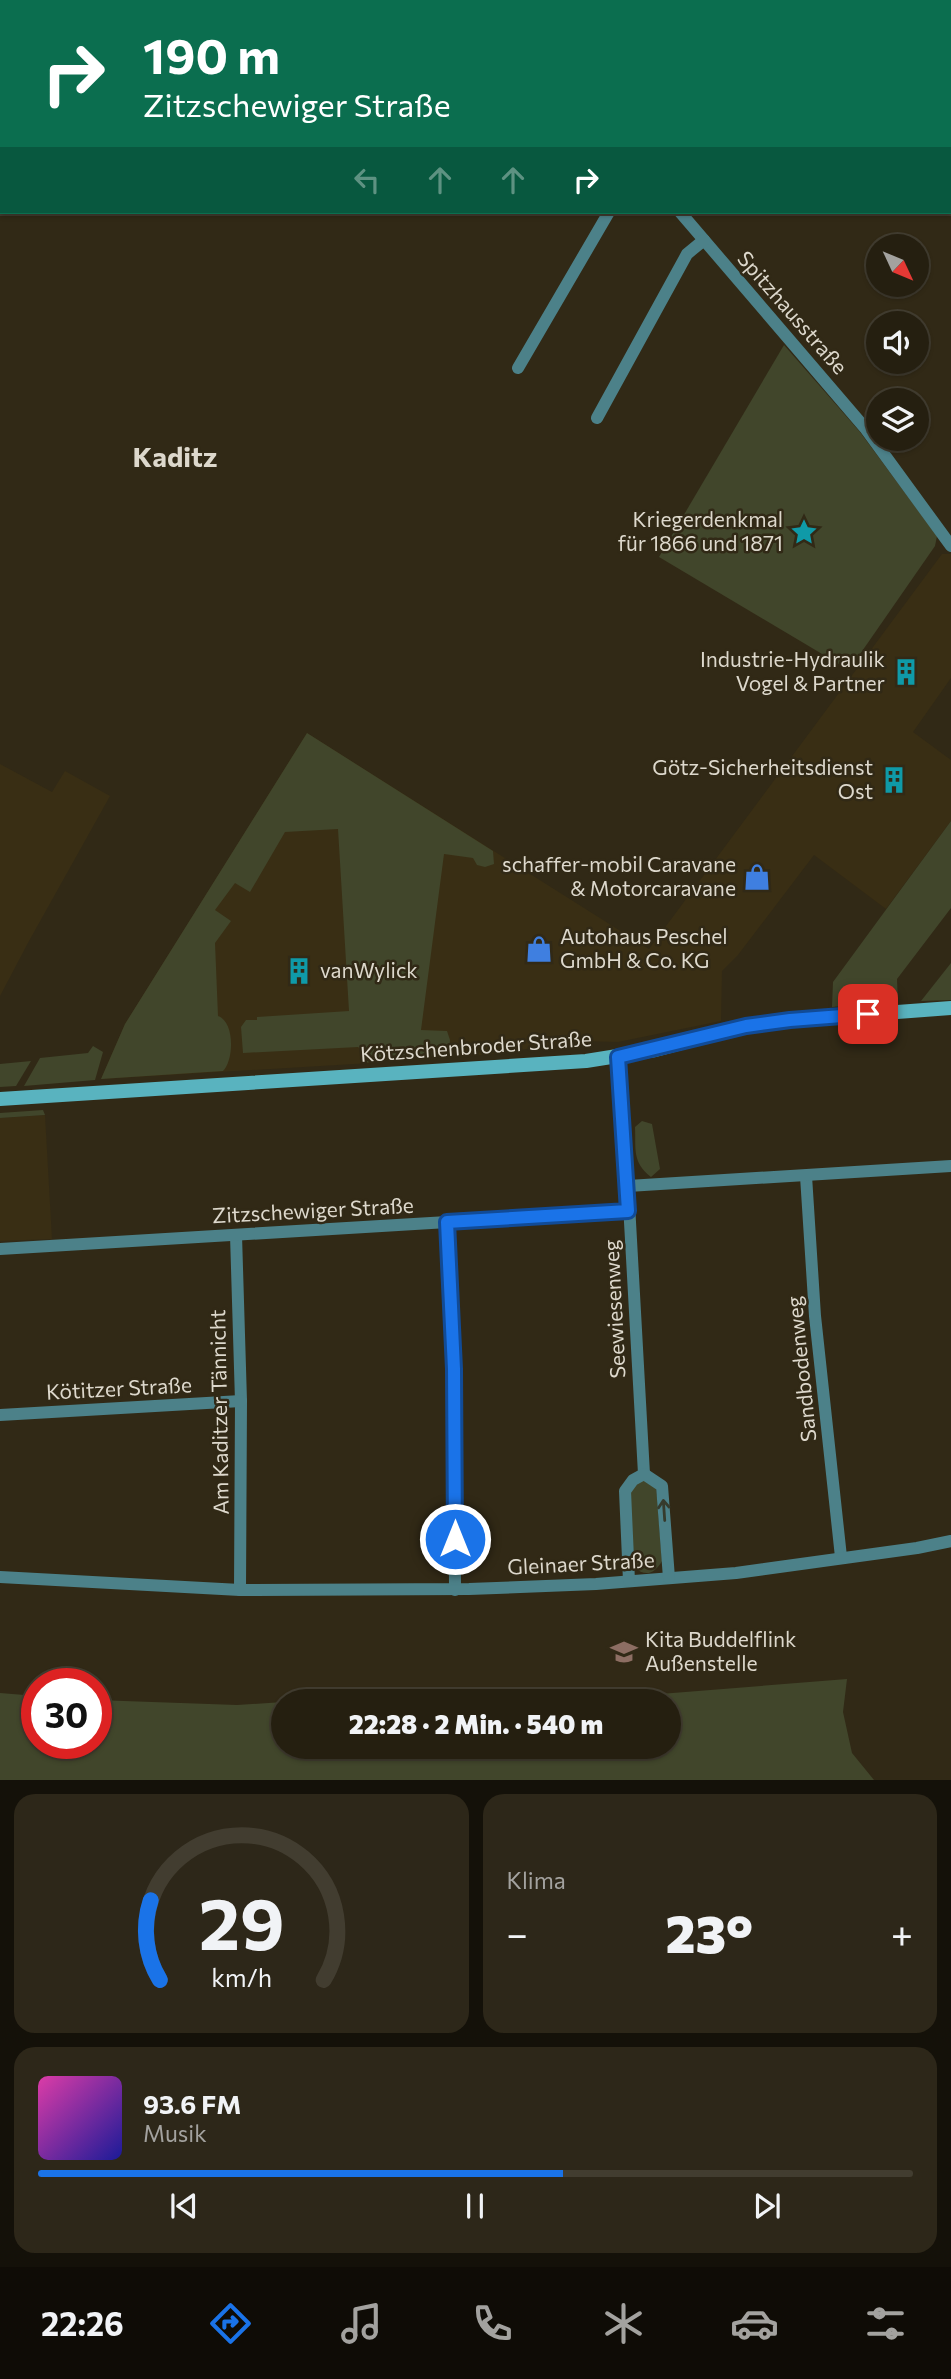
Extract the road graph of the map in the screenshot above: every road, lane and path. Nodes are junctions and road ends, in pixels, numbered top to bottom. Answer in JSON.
{"nodes":[{"id":1,"x":608,"y":214,"type":"edge"},
{"id":2,"x":682,"y":214,"type":"edge"},
{"id":3,"x":704,"y":240,"type":"junction"},
{"id":4,"x":518,"y":368,"type":"dead end"},
{"id":5,"x":597,"y":418,"type":"dead end"},
{"id":6,"x":951,"y":546,"type":"edge"},
{"id":7,"x":951,"y":1008,"type":"edge"},
{"id":8,"x":618,"y":1057,"type":"junction"},
{"id":9,"x":0,"y":1099,"type":"edge"},
{"id":10,"x":951,"y":1166,"type":"edge"},
{"id":11,"x":806,"y":1176,"type":"junction"},
{"id":12,"x":628,"y":1186,"type":"junction"},
{"id":13,"x":628,"y":1211,"type":"junction"},
{"id":14,"x":447,"y":1222,"type":"junction"},
{"id":15,"x":236,"y":1235,"type":"junction"},
{"id":16,"x":0,"y":1249,"type":"edge"},
{"id":17,"x":241,"y":1401,"type":"junction"},
{"id":18,"x":0,"y":1415,"type":"edge"},
{"id":19,"x":643,"y":1474,"type":"junction"},
{"id":20,"x":951,"y":1541,"type":"edge"},
{"id":21,"x":841,"y":1557,"type":"junction"},
{"id":22,"x":0,"y":1577,"type":"edge"},
{"id":23,"x":668,"y":1578,"type":"junction"},
{"id":24,"x":629,"y":1581,"type":"junction"},
{"id":25,"x":240,"y":1590,"type":"junction"},
{"id":26,"x":455,"y":1590,"type":"junction"}],
"edges":[{"from":1,"to":4,"type":"street"},
{"from":2,"to":3,"type":"street","name":"Spitzhausstraße"},
{"from":3,"to":5,"type":"street"},
{"from":3,"to":6,"type":"street","name":"Spitzhausstraße"},
{"from":7,"to":8,"type":"street","name":"Kötzschenbroder Straße"},
{"from":8,"to":9,"type":"street","name":"Kötzschenbroder Straße"},
{"from":8,"to":12,"type":"street","name":"Seewiesenweg"},
{"from":10,"to":11,"type":"street"},
{"from":11,"to":12,"type":"street"},
{"from":11,"to":21,"type":"street","name":"Sandbodenweg"},
{"from":12,"to":13,"type":"street","name":"Seewiesenweg"},
{"from":13,"to":14,"type":"street","name":"Zitzschewiger Straße"},
{"from":13,"to":19,"type":"street","name":"Seewiesenweg"},
{"from":14,"to":15,"type":"street","name":"Zitzschewiger Straße"},
{"from":14,"to":26,"type":"street"},
{"from":15,"to":16,"type":"street","name":"Zitzschewiger Straße"},
{"from":15,"to":17,"type":"street","name":"Am Kaditzer Tännicht"},
{"from":17,"to":18,"type":"street","name":"Kötitzer Straße"},
{"from":17,"to":25,"type":"street","name":"Am Kaditzer Tännicht"},
{"from":23,"to":19,"type":"street","one_way":true},
{"from":19,"to":24,"type":"street"},
{"from":20,"to":21,"type":"street","name":"Gleinaer Straße"},
{"from":21,"to":23,"type":"street","name":"Gleinaer Straße"},
{"from":22,"to":25,"type":"street","name":"Gleinaer Straße"},
{"from":23,"to":24,"type":"street","name":"Gleinaer Straße"},
{"from":24,"to":26,"type":"street","name":"Gleinaer Straße"},
{"from":25,"to":26,"type":"street","name":"Gleinaer Straße"}]}
